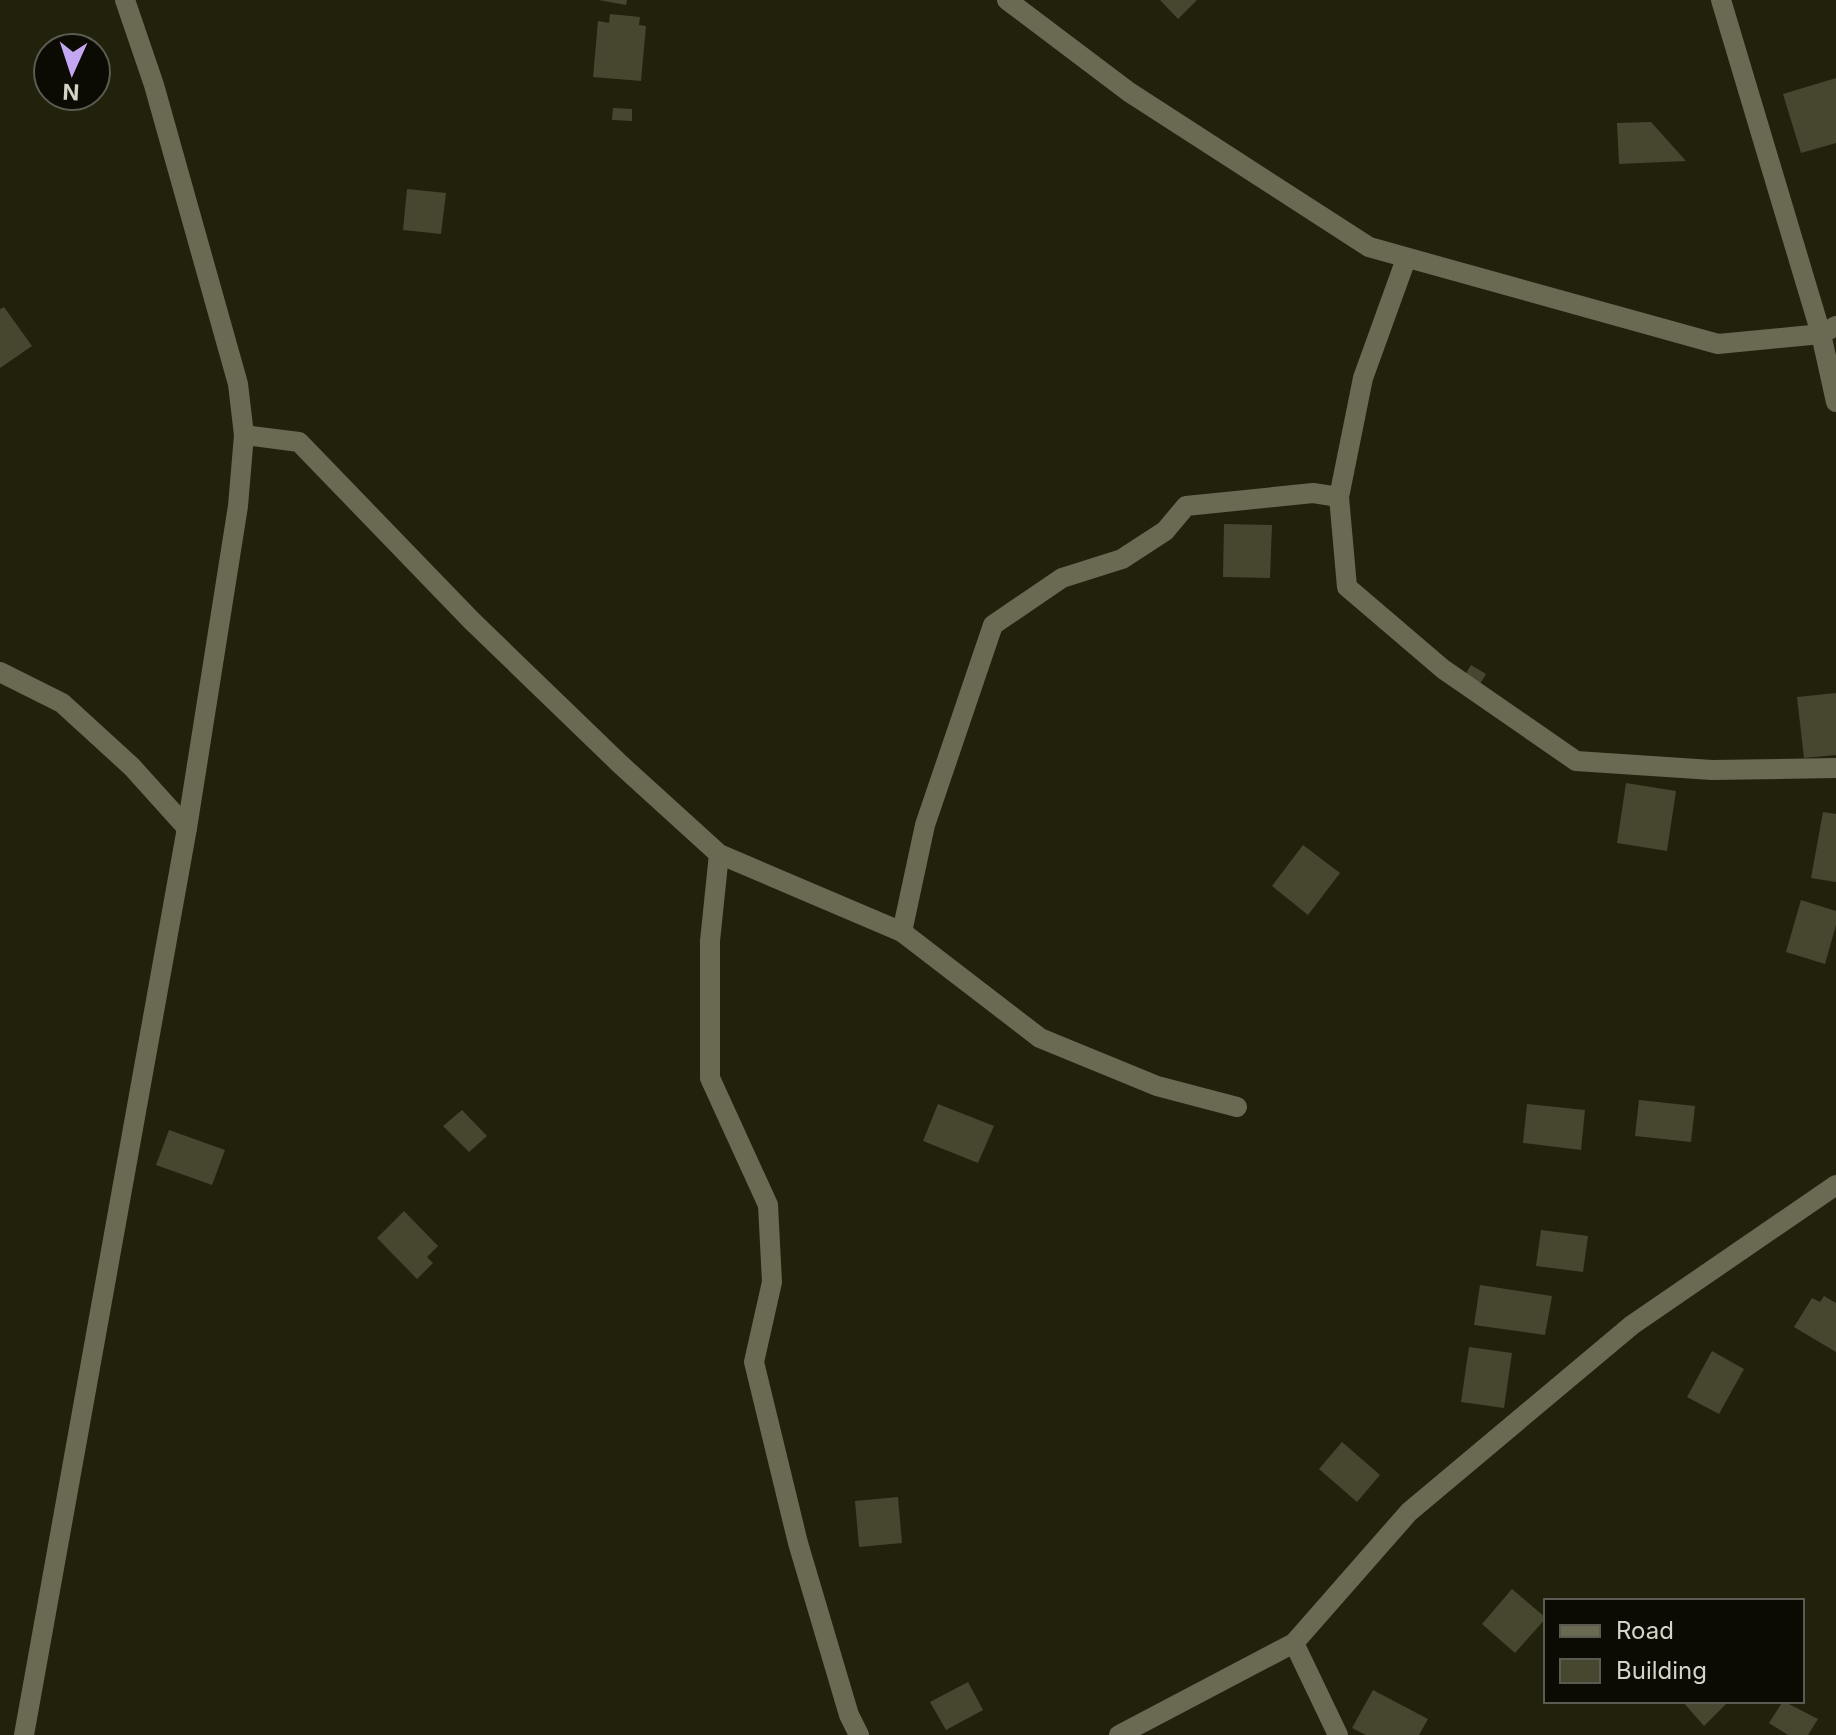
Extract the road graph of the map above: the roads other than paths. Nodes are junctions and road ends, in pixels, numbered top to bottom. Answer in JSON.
{"nodes":[{"id":1,"x":125,"y":0,"type":"edge"},
{"id":2,"x":1007,"y":0,"type":"edge"},
{"id":3,"x":1721,"y":0,"type":"edge"},
{"id":4,"x":1406,"y":259,"type":"junction"},
{"id":5,"x":1829,"y":330,"type":"edge"},
{"id":6,"x":1836,"y":402,"type":"edge"},
{"id":7,"x":244,"y":435,"type":"junction"},
{"id":8,"x":1339,"y":497,"type":"junction"},
{"id":9,"x":0,"y":672,"type":"edge"},
{"id":10,"x":1836,"y":768,"type":"edge"},
{"id":11,"x":187,"y":828,"type":"junction"},
{"id":12,"x":719,"y":854,"type":"junction"},
{"id":13,"x":902,"y":932,"type":"junction"},
{"id":14,"x":1237,"y":1107,"type":"dead end"},
{"id":15,"x":1836,"y":1185,"type":"edge"},
{"id":16,"x":1294,"y":1643,"type":"junction"},
{"id":17,"x":24,"y":1735,"type":"edge"},
{"id":18,"x":859,"y":1735,"type":"edge"},
{"id":19,"x":1119,"y":1735,"type":"edge"},
{"id":20,"x":1338,"y":1735,"type":"edge"}],
"edges":[{"from":1,"to":7,"type":"street"},
{"from":2,"to":4,"type":"street"},
{"from":3,"to":5,"type":"street"},
{"from":4,"to":5,"type":"street"},
{"from":4,"to":8,"type":"street"},
{"from":5,"to":6,"type":"street"},
{"from":7,"to":11,"type":"street"},
{"from":7,"to":12,"type":"street"},
{"from":8,"to":10,"type":"street"},
{"from":8,"to":13,"type":"street"},
{"from":9,"to":11,"type":"street"},
{"from":11,"to":17,"type":"street"},
{"from":12,"to":13,"type":"street"},
{"from":12,"to":18,"type":"street"},
{"from":13,"to":14,"type":"street"},
{"from":15,"to":16,"type":"street"},
{"from":16,"to":19,"type":"street"},
{"from":16,"to":20,"type":"street"}]}
